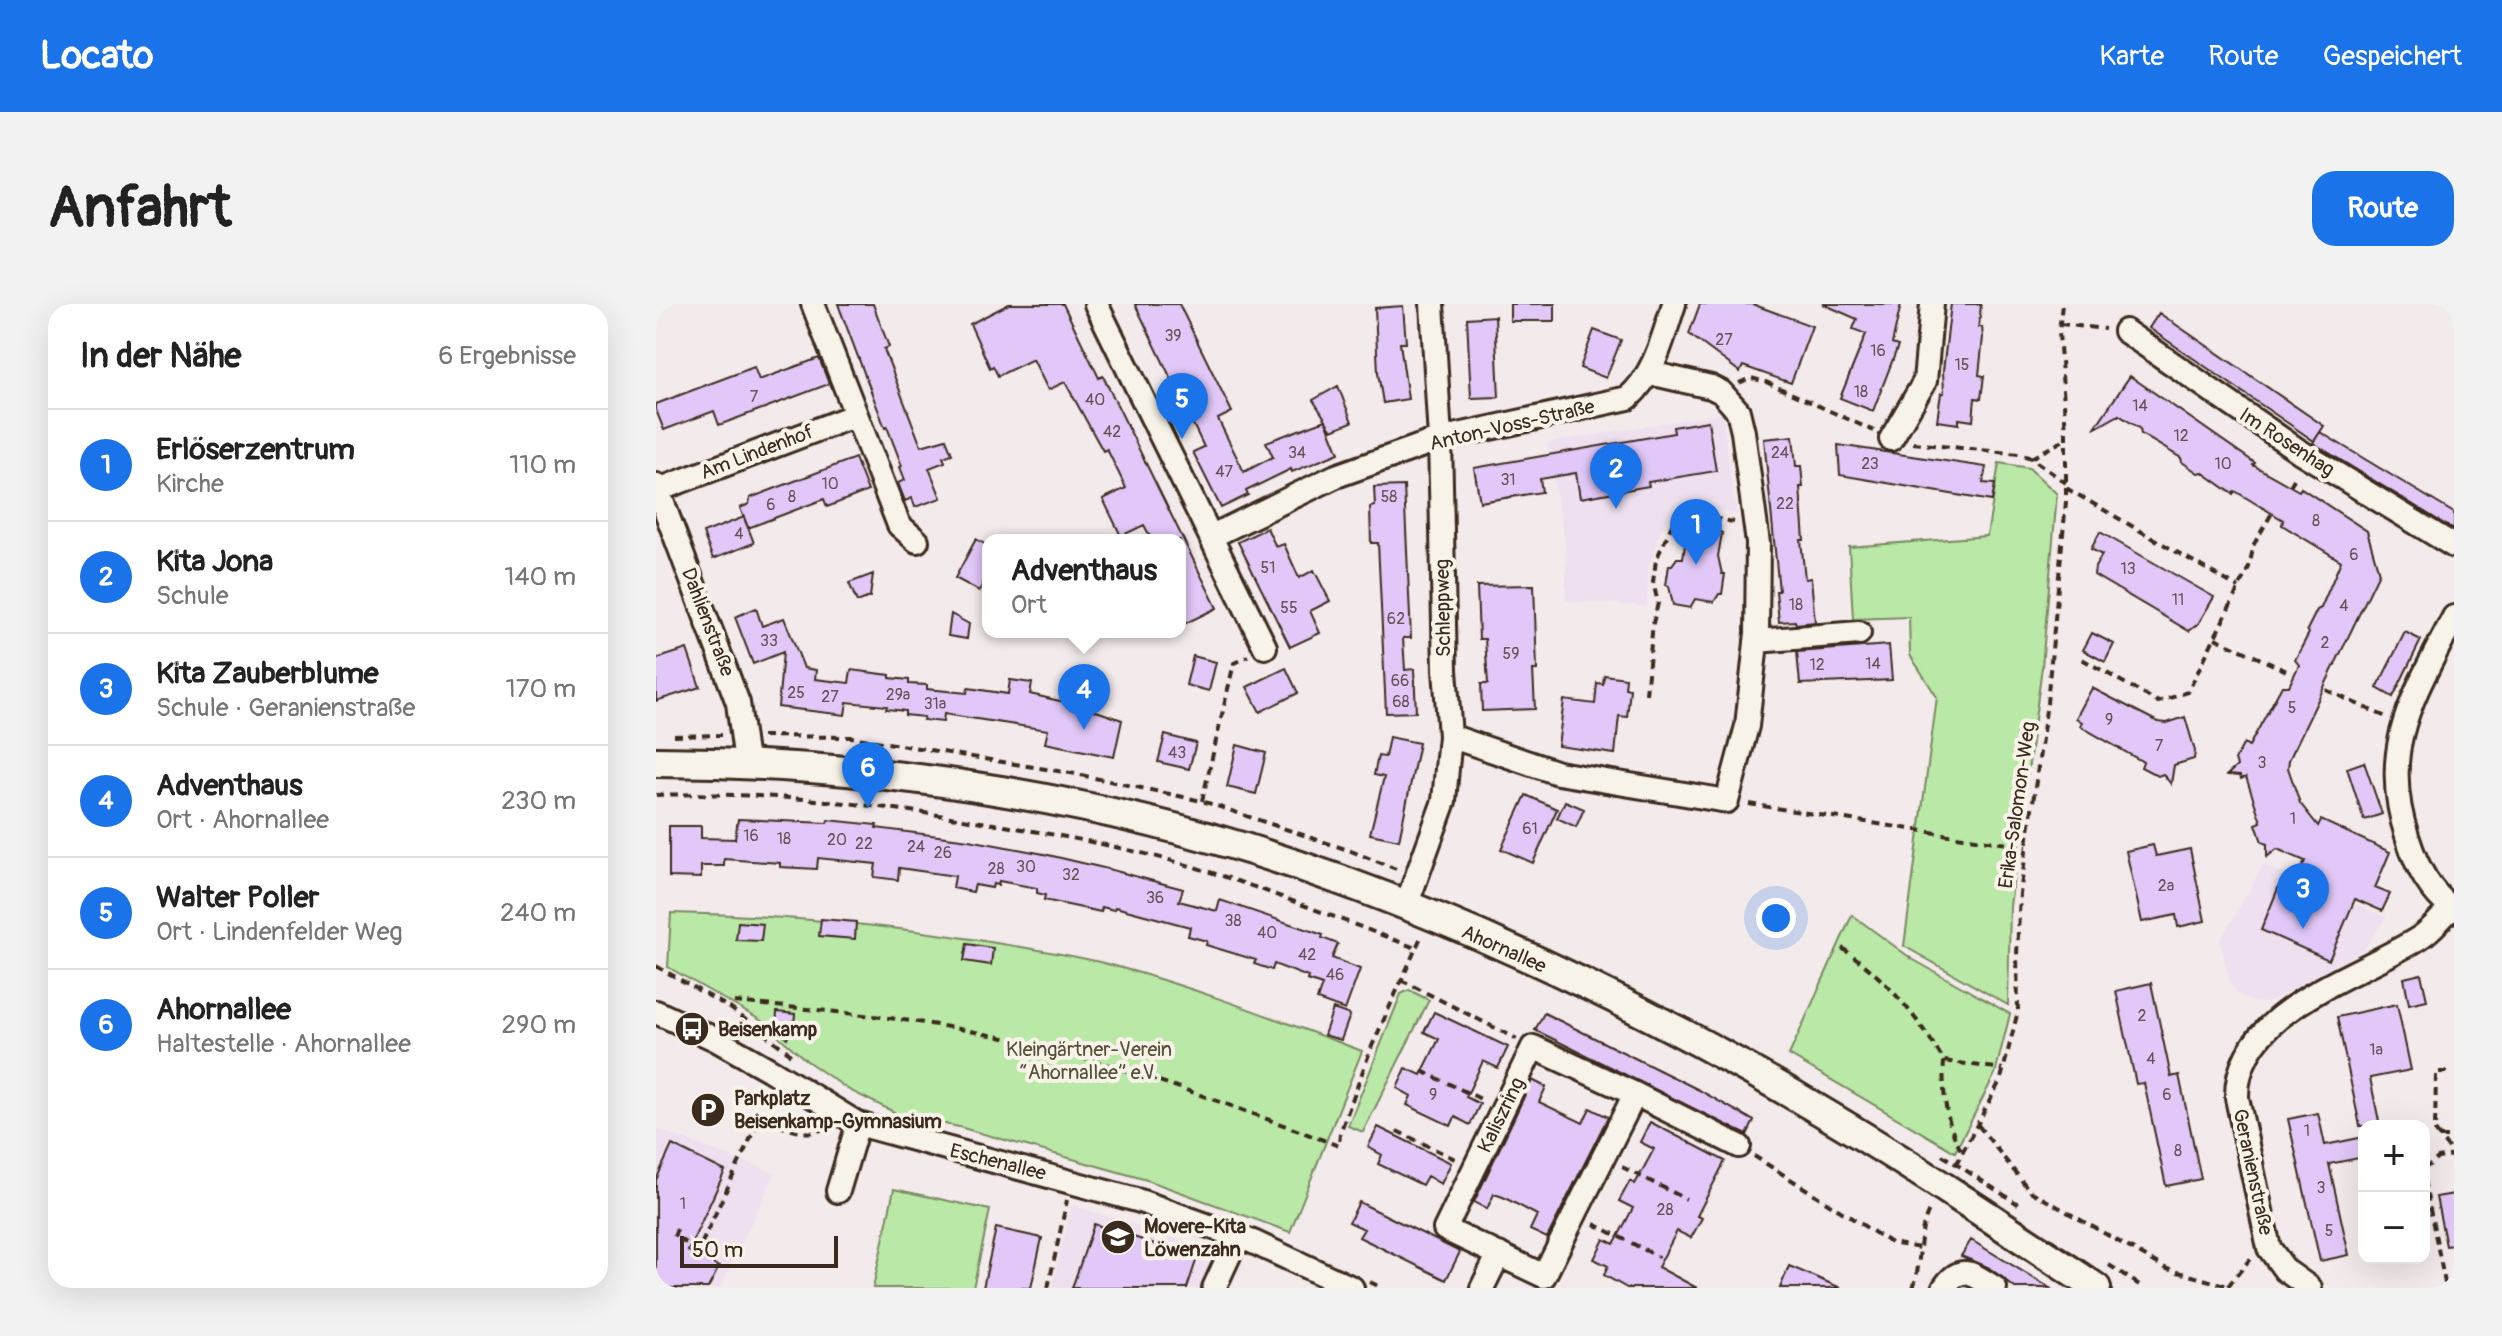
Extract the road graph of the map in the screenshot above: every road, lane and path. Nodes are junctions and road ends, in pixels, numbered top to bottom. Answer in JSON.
{"nodes":[{"id":1,"x":813,"y":304,"type":"edge"},
{"id":2,"x":1096,"y":304,"type":"edge"},
{"id":3,"x":1432,"y":304,"type":"edge"},
{"id":4,"x":1674,"y":304,"type":"edge"},
{"id":5,"x":1932,"y":304,"type":"edge"},
{"id":6,"x":2062,"y":304,"type":"edge"},
{"id":7,"x":2060,"y":324,"type":"junction"},
{"id":8,"x":2125,"y":331,"type":"joint"},
{"id":9,"x":1650,"y":373,"type":"junction"},
{"id":10,"x":856,"y":415,"type":"junction"},
{"id":11,"x":1440,"y":439,"type":"junction"},
{"id":12,"x":1891,"y":439,"type":"dead end"},
{"id":13,"x":2066,"y":439,"type":"junction"},
{"id":14,"x":2031,"y":458,"type":"dead end"},
{"id":15,"x":657,"y":487,"type":"edge"},
{"id":16,"x":2066,"y":488,"type":"junction"},
{"id":17,"x":2272,"y":513,"type":"dead end"},
{"id":18,"x":1756,"y":525,"type":"junction"},
{"id":19,"x":1212,"y":536,"type":"junction"},
{"id":20,"x":917,"y":541,"type":"dead end"},
{"id":21,"x":2454,"y":546,"type":"edge"},
{"id":22,"x":2239,"y":588,"type":"junction"},
{"id":23,"x":2454,"y":617,"type":"edge"},
{"id":24,"x":1859,"y":633,"type":"dead end"},
{"id":25,"x":2215,"y":638,"type":"junction"},
{"id":26,"x":1756,"y":641,"type":"junction"},
{"id":27,"x":1265,"y":647,"type":"joint"},
{"id":28,"x":2082,"y":659,"type":"dead end"},
{"id":29,"x":2289,"y":672,"type":"dead end"},
{"id":30,"x":2326,"y":690,"type":"dead end"},
{"id":31,"x":1646,"y":694,"type":"dead end"},
{"id":32,"x":2403,"y":725,"type":"junction"},
{"id":33,"x":1450,"y":736,"type":"junction"},
{"id":34,"x":656,"y":762,"type":"edge"},
{"id":35,"x":746,"y":762,"type":"junction"},
{"id":36,"x":656,"y":795,"type":"edge"},
{"id":37,"x":1202,"y":801,"type":"dead end"},
{"id":38,"x":1727,"y":801,"type":"junction"},
{"id":39,"x":2027,"y":847,"type":"junction"},
{"id":40,"x":2452,"y":909,"type":"edge"},
{"id":41,"x":1418,"y":911,"type":"junction"},
{"id":42,"x":1416,"y":948,"type":"junction"},
{"id":43,"x":1842,"y":948,"type":"dead end"},
{"id":44,"x":656,"y":966,"type":"edge"},
{"id":45,"x":1401,"y":980,"type":"junction"},
{"id":46,"x":734,"y":1002,"type":"dead end"},
{"id":47,"x":656,"y":1012,"type":"edge"},
{"id":48,"x":1533,"y":1047,"type":"junction"},
{"id":49,"x":793,"y":1060,"type":"dead end"},
{"id":50,"x":1944,"y":1061,"type":"junction"},
{"id":51,"x":2004,"y":1069,"type":"junction"},
{"id":52,"x":1422,"y":1071,"type":"dead end"},
{"id":53,"x":2447,"y":1072,"type":"dead end"},
{"id":54,"x":1635,"y":1094,"type":"junction"},
{"id":55,"x":1503,"y":1110,"type":"junction"},
{"id":56,"x":858,"y":1124,"type":"junction"},
{"id":57,"x":1978,"y":1125,"type":"junction"},
{"id":58,"x":827,"y":1127,"type":"dead end"},
{"id":59,"x":1397,"y":1131,"type":"dead end"},
{"id":60,"x":2439,"y":1137,"type":"junction"},
{"id":61,"x":2454,"y":1137,"type":"edge"},
{"id":62,"x":1739,"y":1146,"type":"joint"},
{"id":63,"x":1963,"y":1153,"type":"junction"},
{"id":64,"x":1601,"y":1158,"type":"junction"},
{"id":65,"x":2430,"y":1164,"type":"edge"},
{"id":66,"x":1475,"y":1168,"type":"junction"},
{"id":67,"x":1072,"y":1181,"type":"junction"},
{"id":68,"x":1944,"y":1187,"type":"junction"},
{"id":69,"x":838,"y":1191,"type":"dead end"},
{"id":70,"x":2426,"y":1192,"type":"edge"},
{"id":71,"x":1686,"y":1199,"type":"dead end"},
{"id":72,"x":1574,"y":1214,"type":"junction"},
{"id":73,"x":677,"y":1229,"type":"dead end"},
{"id":74,"x":1238,"y":1236,"type":"junction"},
{"id":75,"x":2267,"y":1238,"type":"junction"},
{"id":76,"x":1920,"y":1248,"type":"junction"},
{"id":77,"x":1499,"y":1254,"type":"junction"},
{"id":78,"x":1659,"y":1257,"type":"dead end"},
{"id":79,"x":2227,"y":1287,"type":"edge"},
{"id":80,"x":1048,"y":1288,"type":"edge"},
{"id":81,"x":1214,"y":1288,"type":"edge"},
{"id":82,"x":1352,"y":1288,"type":"edge"},
{"id":83,"x":1482,"y":1288,"type":"edge"},
{"id":84,"x":1913,"y":1288,"type":"edge"},
{"id":85,"x":1944,"y":1288,"type":"edge"},
{"id":86,"x":1995,"y":1288,"type":"edge"},
{"id":87,"x":2096,"y":1288,"type":"edge"},
{"id":88,"x":2310,"y":1288,"type":"edge"},
{"id":89,"x":2446,"y":1288,"type":"edge"}],
"edges":[{"from":1,"to":10,"type":"street"},
{"from":2,"to":19,"type":"street"},
{"from":3,"to":11,"type":"street","name":"Schleppweg"},
{"from":4,"to":9,"type":"street","name":"Anton-Voss-Straße"},
{"from":5,"to":12,"type":"street"},
{"from":6,"to":7,"type":"path","name":"Erika-Salomon-Weg"},
{"from":7,"to":8,"type":"path"},
{"from":7,"to":13,"type":"path","name":"Erika-Salomon-Weg"},
{"from":8,"to":21,"type":"street","name":"Im Rosenhag"},
{"from":9,"to":11,"type":"street","name":"Anton-Voss-Straße"},
{"from":9,"to":18,"type":"street"},
{"from":10,"to":15,"type":"street","name":"Am Lindenhof"},
{"from":10,"to":20,"type":"street"},
{"from":11,"to":19,"type":"street","name":"Anton-Voss-Straße"},
{"from":11,"to":33,"type":"street","name":"Schleppweg"},
{"from":13,"to":14,"type":"path"},
{"from":13,"to":16,"type":"path","name":"Erika-Salomon-Weg"},
{"from":15,"to":35,"type":"street","name":"Dahlienstraße"},
{"from":16,"to":22,"type":"path"},
{"from":16,"to":39,"type":"path","name":"Erika-Salomon-Weg"},
{"from":17,"to":22,"type":"path"},
{"from":18,"to":26,"type":"street"},
{"from":18,"to":31,"type":"path"},
{"from":19,"to":27,"type":"street"},
{"from":22,"to":25,"type":"path"},
{"from":23,"to":32,"type":"street"},
{"from":24,"to":26,"type":"street"},
{"from":25,"to":28,"type":"path"},
{"from":25,"to":29,"type":"path"},
{"from":26,"to":38,"type":"street"},
{"from":27,"to":37,"type":"path"},
{"from":30,"to":32,"type":"path"},
{"from":32,"to":40,"type":"street"},
{"from":33,"to":38,"type":"street"},
{"from":33,"to":41,"type":"street","name":"Schleppweg"},
{"from":34,"to":35,"type":"main road","name":"Ahornallee"},
{"from":35,"to":41,"type":"main road","name":"Ahornallee"},
{"from":36,"to":42,"type":"path"},
{"from":38,"to":39,"type":"path"},
{"from":39,"to":51,"type":"path","name":"Erika-Salomon-Weg"},
{"from":40,"to":75,"type":"street","name":"Geranienstraße"},
{"from":41,"to":42,"type":"path"},
{"from":41,"to":68,"type":"main road","name":"Ahornallee"},
{"from":42,"to":45,"type":"path"},
{"from":43,"to":50,"type":"path"},
{"from":44,"to":49,"type":"path"},
{"from":45,"to":46,"type":"path"},
{"from":45,"to":48,"type":"path"},
{"from":47,"to":56,"type":"street","name":"Eschenallee"},
{"from":48,"to":54,"type":"street"},
{"from":48,"to":55,"type":"street","name":"Kaliszring"},
{"from":50,"to":51,"type":"path"},
{"from":50,"to":63,"type":"path"},
{"from":51,"to":57,"type":"path","name":"Erika-Salomon-Weg"},
{"from":52,"to":55,"type":"path"},
{"from":53,"to":60,"type":"path"},
{"from":54,"to":62,"type":"street"},
{"from":54,"to":64,"type":"street","name":"Kaliszring"},
{"from":55,"to":66,"type":"street","name":"Kaliszring"},
{"from":56,"to":67,"type":"street","name":"Eschenallee"},
{"from":56,"to":69,"type":"street"},
{"from":57,"to":63,"type":"path","name":"Erika-Salomon-Weg"},
{"from":57,"to":79,"type":"path"},
{"from":58,"to":73,"type":"path"},
{"from":59,"to":66,"type":"path"},
{"from":60,"to":61,"type":"path"},
{"from":60,"to":65,"type":"path"},
{"from":62,"to":76,"type":"path"},
{"from":63,"to":68,"type":"path","name":"Erika-Salomon-Weg"},
{"from":64,"to":71,"type":"path"},
{"from":64,"to":72,"type":"street","name":"Kaliszring"},
{"from":66,"to":77,"type":"street","name":"Kaliszring"},
{"from":67,"to":74,"type":"street","name":"Eschenallee"},
{"from":67,"to":80,"type":"path"},
{"from":68,"to":76,"type":"path","name":"Erika-Salomon-Weg"},
{"from":68,"to":87,"type":"main road","name":"Ahornallee"},
{"from":70,"to":89,"type":"path"},
{"from":72,"to":77,"type":"street","name":"Kaliszring"},
{"from":72,"to":78,"type":"path"},
{"from":74,"to":81,"type":"street"},
{"from":74,"to":82,"type":"street","name":"Eschenallee"},
{"from":75,"to":79,"type":"path"},
{"from":75,"to":88,"type":"street","name":"Geranienstraße"},
{"from":76,"to":84,"type":"path","name":"Erika-Salomon-Weg"},
{"from":77,"to":83,"type":"street"},
{"from":85,"to":86,"type":"street"}]}
